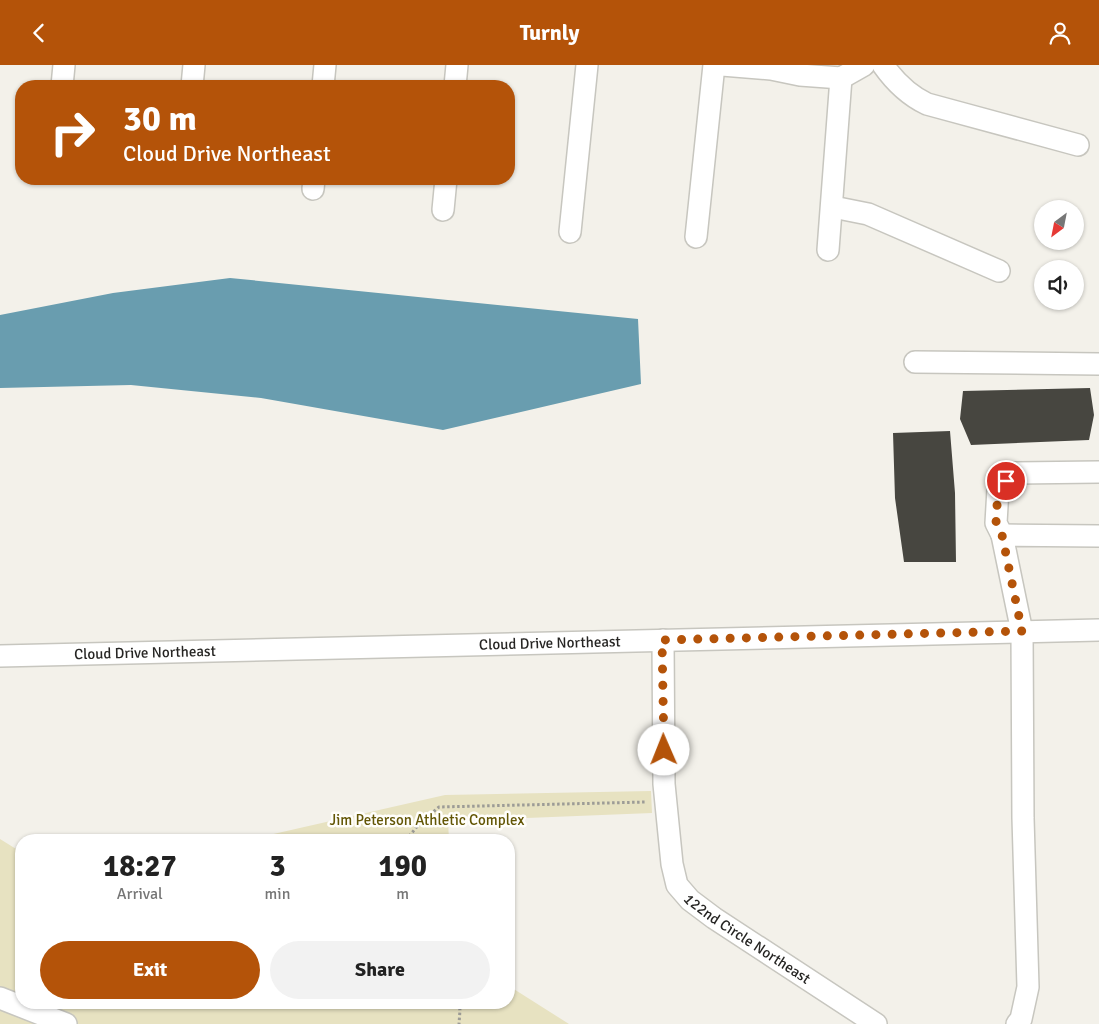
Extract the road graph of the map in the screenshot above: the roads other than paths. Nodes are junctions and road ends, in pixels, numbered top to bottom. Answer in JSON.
{"nodes":[{"id":1,"x":64,"y":65,"type":"edge"},
{"id":2,"x":194,"y":65,"type":"edge"},
{"id":3,"x":326,"y":65,"type":"edge"},
{"id":4,"x":457,"y":65,"type":"edge"},
{"id":5,"x":587,"y":65,"type":"edge"},
{"id":6,"x":714,"y":65,"type":"edge"},
{"id":7,"x":722,"y":65,"type":"edge"},
{"id":8,"x":864,"y":65,"type":"edge"},
{"id":9,"x":883,"y":65,"type":"edge"},
{"id":10,"x":841,"y":79,"type":"junction"},
{"id":11,"x":63,"y":80,"type":"edge"},
{"id":12,"x":193,"y":80,"type":"edge"},
{"id":13,"x":324,"y":80,"type":"edge"},
{"id":14,"x":456,"y":80,"type":"edge"},
{"id":15,"x":1078,"y":145,"type":"dead end"},
{"id":16,"x":445,"y":185,"type":"edge"},
{"id":17,"x":832,"y":207,"type":"junction"},
{"id":18,"x":443,"y":210,"type":"dead end"},
{"id":19,"x":570,"y":231,"type":"dead end"},
{"id":20,"x":696,"y":237,"type":"dead end"},
{"id":21,"x":828,"y":250,"type":"dead end"},
{"id":22,"x":999,"y":271,"type":"dead end"},
{"id":23,"x":915,"y":362,"type":"dead end"},
{"id":24,"x":1099,"y":364,"type":"edge"},
{"id":25,"x":1099,"y":472,"type":"edge"},
{"id":26,"x":1002,"y":535,"type":"junction"},
{"id":27,"x":1099,"y":536,"type":"edge"},
{"id":28,"x":1099,"y":630,"type":"edge"},
{"id":29,"x":1022,"y":631,"type":"junction"},
{"id":30,"x":662,"y":640,"type":"junction"},
{"id":31,"x":0,"y":656,"type":"edge"},
{"id":32,"x":0,"y":997,"type":"edge"},
{"id":33,"x":15,"y":1003,"type":"edge"},
{"id":34,"x":29,"y":1009,"type":"edge"},
{"id":35,"x":66,"y":1024,"type":"edge"},
{"id":36,"x":876,"y":1024,"type":"edge"},
{"id":37,"x":1017,"y":1024,"type":"edge"}],
"edges":[{"from":1,"to":11,"type":"street"},
{"from":2,"to":12,"type":"street"},
{"from":3,"to":13,"type":"street"},
{"from":4,"to":14,"type":"street"},
{"from":5,"to":19,"type":"street"},
{"from":6,"to":20,"type":"street"},
{"from":7,"to":10,"type":"street"},
{"from":8,"to":10,"type":"street"},
{"from":9,"to":15,"type":"street"},
{"from":10,"to":17,"type":"street"},
{"from":16,"to":18,"type":"street"},
{"from":17,"to":21,"type":"street"},
{"from":17,"to":22,"type":"street"},
{"from":23,"to":24,"type":"street"},
{"from":25,"to":26,"type":"street"},
{"from":26,"to":27,"type":"street"},
{"from":26,"to":29,"type":"street"},
{"from":28,"to":29,"type":"street","name":"Cloud Drive Northeast"},
{"from":29,"to":30,"type":"street","name":"Cloud Drive Northeast"},
{"from":29,"to":37,"type":"street"},
{"from":30,"to":31,"type":"street","name":"Cloud Drive Northeast"},
{"from":30,"to":36,"type":"street","name":"122nd Circle Northeast"},
{"from":32,"to":33,"type":"street"},
{"from":34,"to":35,"type":"street"}]}
